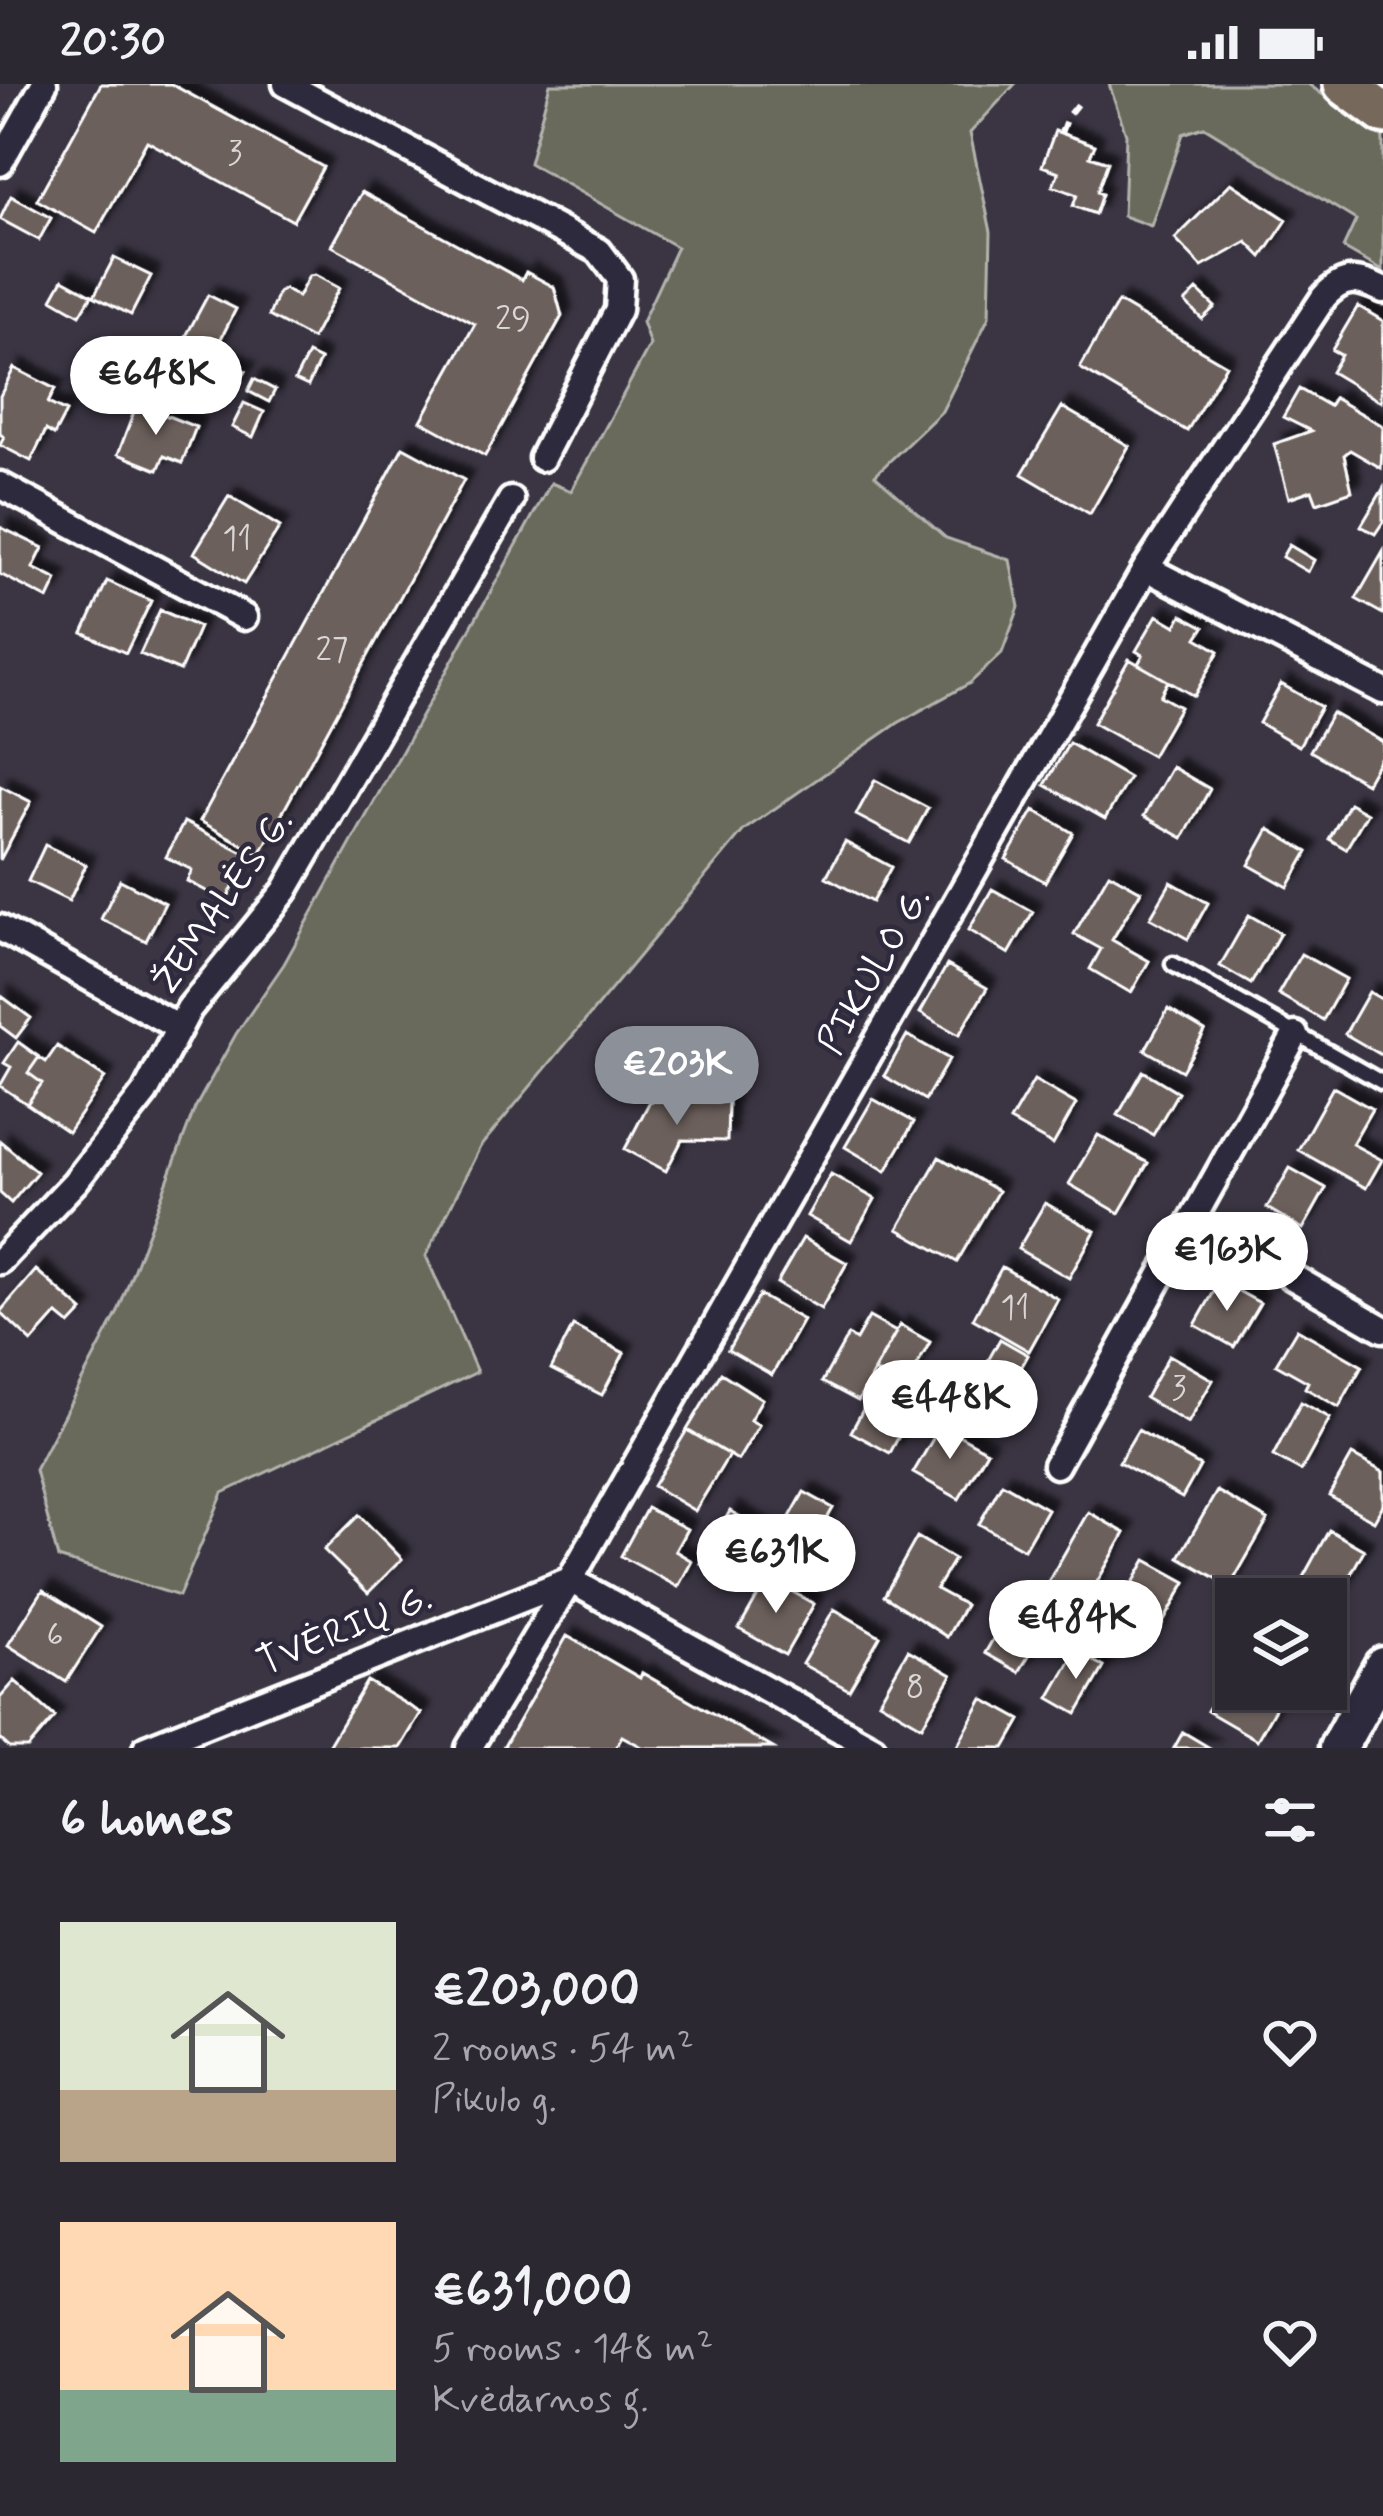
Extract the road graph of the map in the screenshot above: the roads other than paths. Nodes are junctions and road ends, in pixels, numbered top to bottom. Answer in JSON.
{"nodes":[{"id":1,"x":44,"y":84,"type":"edge"},
{"id":2,"x":286,"y":84,"type":"edge"},
{"id":3,"x":1344,"y":84,"type":"edge"},
{"id":4,"x":1383,"y":113,"type":"edge"},
{"id":5,"x":0,"y":163,"type":"edge"},
{"id":6,"x":1383,"y":290,"type":"edge"},
{"id":7,"x":542,"y":458,"type":"dead end"},
{"id":8,"x":0,"y":485,"type":"edge"},
{"id":9,"x":511,"y":500,"type":"dead end"},
{"id":10,"x":1145,"y":568,"type":"junction"},
{"id":11,"x":244,"y":616,"type":"dead end"},
{"id":12,"x":1383,"y":691,"type":"edge"},
{"id":13,"x":0,"y":928,"type":"edge"},
{"id":14,"x":1173,"y":964,"type":"dead end"},
{"id":15,"x":179,"y":1028,"type":"junction"},
{"id":16,"x":1295,"y":1035,"type":"junction"},
{"id":17,"x":1383,"y":1083,"type":"edge"},
{"id":18,"x":1195,"y":1221,"type":"junction"},
{"id":19,"x":0,"y":1261,"type":"edge"},
{"id":20,"x":1383,"y":1329,"type":"edge"},
{"id":21,"x":1056,"y":1465,"type":"dead end"},
{"id":22,"x":570,"y":1580,"type":"junction"},
{"id":23,"x":1383,"y":1666,"type":"edge"},
{"id":24,"x":146,"y":1748,"type":"edge"},
{"id":25,"x":469,"y":1748,"type":"edge"},
{"id":26,"x":874,"y":1748,"type":"edge"},
{"id":27,"x":1338,"y":1748,"type":"edge"}],
"edges":[{"from":1,"to":5,"type":"street"},
{"from":2,"to":7,"type":"street"},
{"from":3,"to":4,"type":"main road"},
{"from":6,"to":10,"type":"street","name":"PIKULO G."},
{"from":8,"to":11,"type":"street"},
{"from":9,"to":15,"type":"street","name":"ŽEMALĖS G."},
{"from":10,"to":12,"type":"street"},
{"from":10,"to":22,"type":"street","name":"PIKULO G."},
{"from":13,"to":15,"type":"street"},
{"from":14,"to":16,"type":"lane"},
{"from":15,"to":19,"type":"street","name":"ŽEMALĖS G."},
{"from":16,"to":17,"type":"lane"},
{"from":16,"to":18,"type":"street"},
{"from":18,"to":20,"type":"street"},
{"from":18,"to":21,"type":"street"},
{"from":22,"to":24,"type":"street","name":"TVĖRIŲ G."},
{"from":22,"to":25,"type":"street","name":"PIKULO G."},
{"from":22,"to":26,"type":"street"},
{"from":23,"to":27,"type":"main road"}]}
